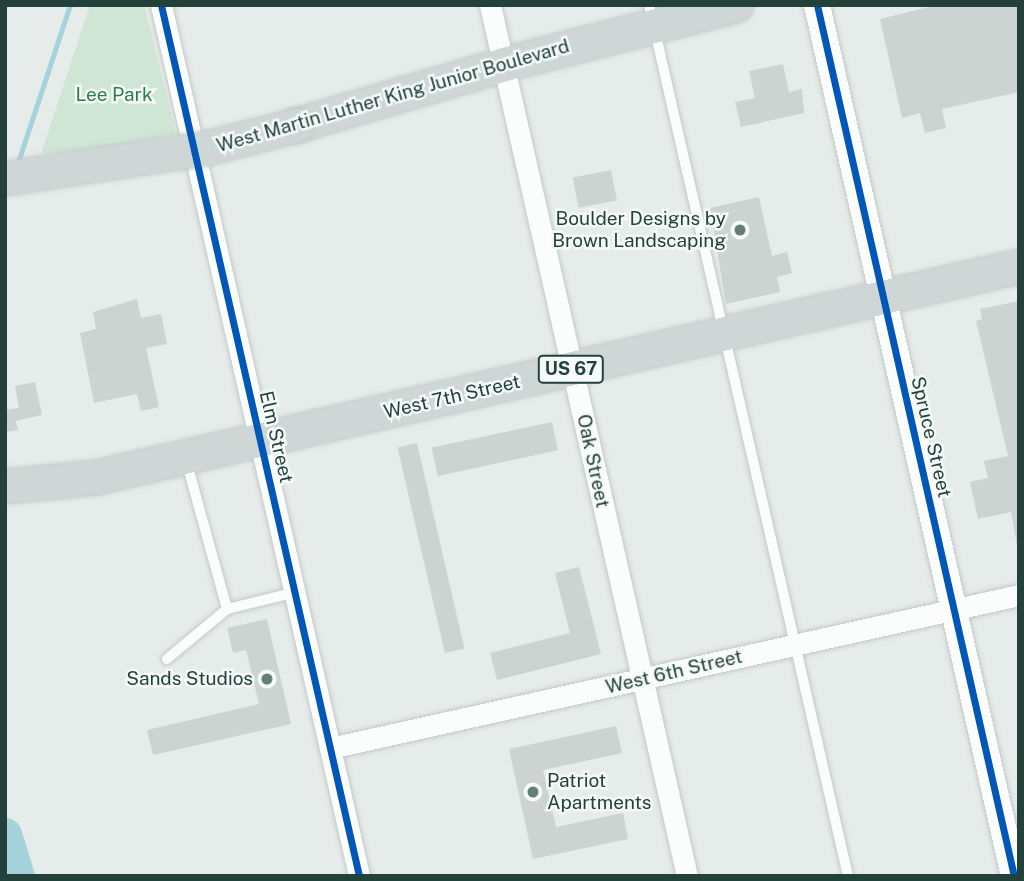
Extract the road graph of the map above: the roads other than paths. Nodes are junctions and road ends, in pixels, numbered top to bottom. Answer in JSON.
{"nodes":[{"id":1,"x":161,"y":5,"type":"edge"},
{"id":2,"x":490,"y":5,"type":"edge"},
{"id":3,"x":736,"y":5,"type":"edge"},
{"id":4,"x":817,"y":5,"type":"edge"},
{"id":5,"x":651,"y":15,"type":"edge"},
{"id":6,"x":504,"y":64,"type":"junction"},
{"id":7,"x":5,"y":178,"type":"edge"},
{"id":8,"x":1019,"y":266,"type":"edge"},
{"id":9,"x":883,"y":299,"type":"junction"},
{"id":10,"x":725,"y":335,"type":"junction"},
{"id":11,"x":573,"y":369,"type":"junction"},
{"id":12,"x":260,"y":441,"type":"junction"},
{"id":13,"x":185,"y":457,"type":"junction"},
{"id":14,"x":5,"y":486,"type":"edge"},
{"id":15,"x":296,"y":592,"type":"junction"},
{"id":16,"x":1019,"y":595,"type":"edge"},
{"id":17,"x":954,"y":608,"type":"junction"},
{"id":18,"x":227,"y":609,"type":"junction"},
{"id":19,"x":794,"y":645,"type":"junction"},
{"id":20,"x":167,"y":659,"type":"dead end"},
{"id":21,"x":641,"y":680,"type":"junction"},
{"id":22,"x":330,"y":748,"type":"junction"},
{"id":23,"x":359,"y":876,"type":"edge"},
{"id":24,"x":687,"y":876,"type":"edge"},
{"id":25,"x":848,"y":876,"type":"edge"},
{"id":26,"x":1014,"y":876,"type":"edge"}],
"edges":[{"from":1,"to":12,"type":"street","name":"Elm Street"},
{"from":2,"to":6,"type":"street","name":"Oak Street"},
{"from":3,"to":5,"type":"main road","name":"West Martin Luther King Junior Boulevard"},
{"from":4,"to":9,"type":"street","name":"Spruce Street"},
{"from":5,"to":6,"type":"main road","name":"West Martin Luther King Junior Boulevard"},
{"from":5,"to":10,"type":"lane"},
{"from":6,"to":7,"type":"main road","name":"West Martin Luther King Junior Boulevard","bridge":true},
{"from":6,"to":11,"type":"street","name":"Oak Street"},
{"from":8,"to":9,"type":"main road","name":"West 7th Street","number":"US 67"},
{"from":9,"to":10,"type":"main road","name":"West 7th Street","number":"US 67"},
{"from":9,"to":17,"type":"street","name":"Spruce Street"},
{"from":10,"to":11,"type":"main road","name":"West 7th Street","number":"US 67"},
{"from":10,"to":19,"type":"lane"},
{"from":11,"to":12,"type":"main road","name":"West 7th Street","number":"US 67"},
{"from":11,"to":21,"type":"street","name":"Oak Street"},
{"from":12,"to":13,"type":"main road","name":"West 7th Street","number":"US 67"},
{"from":12,"to":15,"type":"street","name":"Elm Street"},
{"from":13,"to":14,"type":"main road","name":"West 7th Street","number":"US 67"},
{"from":13,"to":18,"type":"lane"},
{"from":15,"to":18,"type":"lane"},
{"from":15,"to":22,"type":"street","name":"Elm Street"},
{"from":16,"to":17,"type":"street","name":"West 6th Street"},
{"from":17,"to":19,"type":"street","name":"West 6th Street"},
{"from":17,"to":26,"type":"street","name":"Spruce Street"},
{"from":18,"to":20,"type":"lane"},
{"from":19,"to":21,"type":"street","name":"West 6th Street"},
{"from":19,"to":25,"type":"lane"},
{"from":21,"to":22,"type":"street","name":"West 6th Street"},
{"from":21,"to":24,"type":"street","name":"Oak Street"},
{"from":22,"to":23,"type":"street","name":"Elm Street"}]}
